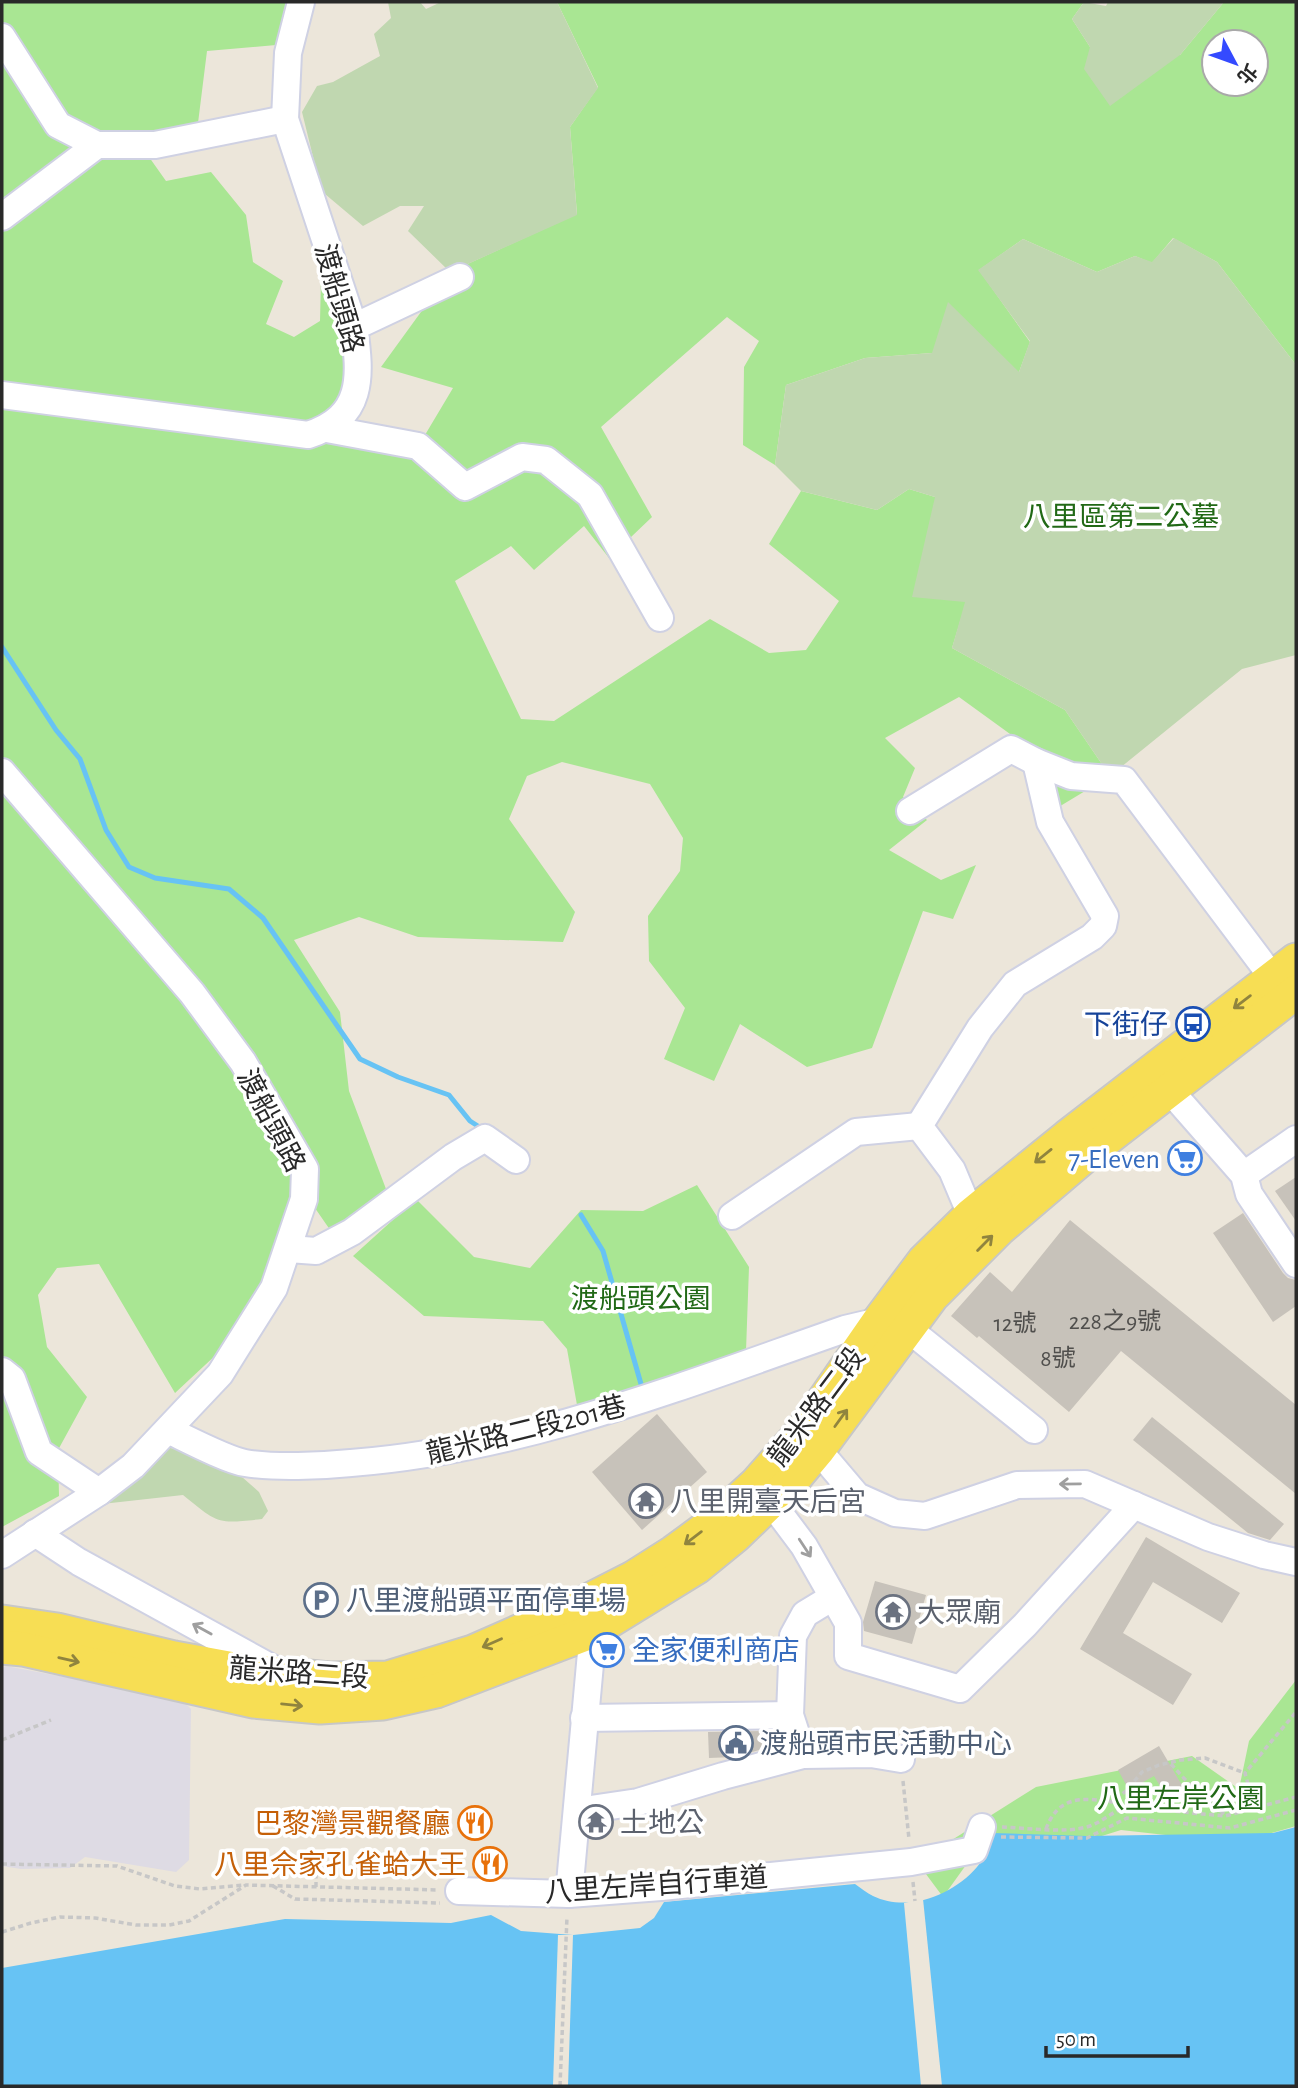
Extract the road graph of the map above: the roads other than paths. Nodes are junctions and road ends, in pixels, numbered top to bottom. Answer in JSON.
{"nodes":[{"id":1,"x":301,"y":2,"type":"edge"},
{"id":2,"x":2,"y":37,"type":"edge"},
{"id":3,"x":285,"y":119,"type":"junction"},
{"id":4,"x":97,"y":145,"type":"junction"},
{"id":5,"x":2,"y":217,"type":"edge"},
{"id":6,"x":460,"y":277,"type":"dead end"},
{"id":7,"x":354,"y":327,"type":"junction"},
{"id":8,"x":2,"y":395,"type":"edge"},
{"id":9,"x":327,"y":429,"type":"junction"},
{"id":10,"x":660,"y":618,"type":"dead end"},
{"id":11,"x":1036,"y":762,"type":"junction"},
{"id":12,"x":2,"y":772,"type":"edge"},
{"id":13,"x":910,"y":811,"type":"dead end"},
{"id":14,"x":1288,"y":977,"type":"edge"},
{"id":15,"x":1161,"y":1080,"type":"junction"},
{"id":16,"x":919,"y":1126,"type":"junction"},
{"id":17,"x":1296,"y":1139,"type":"edge"},
{"id":18,"x":516,"y":1160,"type":"dead end"},
{"id":19,"x":1244,"y":1175,"type":"junction"},
{"id":20,"x":971,"y":1215,"type":"junction"},
{"id":21,"x":732,"y":1216,"type":"dead end"},
{"id":22,"x":289,"y":1249,"type":"junction"},
{"id":23,"x":1296,"y":1264,"type":"edge"},
{"id":24,"x":893,"y":1324,"type":"junction"},
{"id":25,"x":2,"y":1371,"type":"edge"},
{"id":26,"x":168,"y":1430,"type":"junction"},
{"id":27,"x":1034,"y":1430,"type":"dead end"},
{"id":28,"x":818,"y":1450,"type":"junction"},
{"id":29,"x":99,"y":1492,"type":"junction"},
{"id":30,"x":771,"y":1502,"type":"junction"},
{"id":31,"x":1134,"y":1505,"type":"junction"},
{"id":32,"x":35,"y":1533,"type":"junction"},
{"id":33,"x":2,"y":1555,"type":"edge"},
{"id":34,"x":1296,"y":1562,"type":"edge"},
{"id":35,"x":833,"y":1597,"type":"junction"},
{"id":36,"x":2,"y":1622,"type":"edge"},
{"id":37,"x":593,"y":1631,"type":"junction"},
{"id":38,"x":2,"y":1647,"type":"edge"},
{"id":39,"x":283,"y":1675,"type":"junction"},
{"id":40,"x":790,"y":1715,"type":"junction"},
{"id":41,"x":584,"y":1718,"type":"junction"},
{"id":42,"x":803,"y":1755,"type":"junction"},
{"id":43,"x":901,"y":1759,"type":"road end"},
{"id":44,"x":577,"y":1811,"type":"junction"},
{"id":45,"x":980,"y":1832,"type":"road end"},
{"id":46,"x":469,"y":1891,"type":"road end"},
{"id":47,"x":569,"y":1894,"type":"junction"}],
"edges":[{"from":1,"to":3,"type":"street","name":"渡船頭路"},
{"from":2,"to":4,"type":"street"},
{"from":3,"to":4,"type":"street"},
{"from":3,"to":7,"type":"street","name":"渡船頭路"},
{"from":4,"to":5,"type":"street"},
{"from":6,"to":7,"type":"street"},
{"from":7,"to":9,"type":"street","name":"渡船頭路"},
{"from":8,"to":9,"type":"street"},
{"from":9,"to":10,"type":"street"},
{"from":11,"to":13,"type":"street"},
{"from":11,"to":14,"type":"street"},
{"from":11,"to":16,"type":"street"},
{"from":12,"to":22,"type":"street","name":"渡船頭路"},
{"from":14,"to":15,"type":"main road","name":"龍米路二段"},
{"from":15,"to":19,"type":"street"},
{"from":15,"to":20,"type":"main road","name":"龍米路二段","one_way":true},
{"from":24,"to":15,"type":"main road","name":"龍米路二段","one_way":true},
{"from":16,"to":20,"type":"street"},
{"from":16,"to":21,"type":"street"},
{"from":17,"to":19,"type":"street"},
{"from":18,"to":22,"type":"street"},
{"from":19,"to":23,"type":"street"},
{"from":20,"to":24,"type":"main road","name":"龍米路二段"},
{"from":22,"to":26,"type":"street","name":"渡船頭路"},
{"from":24,"to":26,"type":"street","name":"龍米路二段201巷"},
{"from":24,"to":27,"type":"street"},
{"from":28,"to":24,"type":"main road","name":"龍米路二段","one_way":true},
{"from":24,"to":39,"type":"main road","name":"龍米路二段","one_way":true},
{"from":25,"to":29,"type":"street"},
{"from":26,"to":29,"type":"street","name":"渡船頭路"},
{"from":28,"to":30,"type":"main road","name":"龍米路二段"},
{"from":31,"to":28,"type":"street","one_way":true},
{"from":29,"to":32,"type":"street","name":"渡船頭路"},
{"from":30,"to":35,"type":"street","one_way":true},
{"from":30,"to":37,"type":"main road","name":"龍米路二段"},
{"from":31,"to":34,"type":"street"},
{"from":31,"to":35,"type":"street"},
{"from":32,"to":33,"type":"street","name":"渡船頭路"},
{"from":39,"to":32,"type":"street","one_way":true},
{"from":35,"to":40,"type":"street"},
{"from":36,"to":39,"type":"main road","name":"龍米路二段"},
{"from":38,"to":37,"type":"main road","name":"龍米路二段","one_way":true},
{"from":37,"to":41,"type":"street"},
{"from":40,"to":41,"type":"street"},
{"from":40,"to":42,"type":"street"},
{"from":41,"to":44,"type":"street"},
{"from":42,"to":43,"type":"street"},
{"from":42,"to":44,"type":"street"},
{"from":44,"to":47,"type":"street"},
{"from":45,"to":47,"type":"street","name":"八里左岸自行車道"},
{"from":46,"to":47,"type":"street","name":"八里左岸自行車道"}]}
